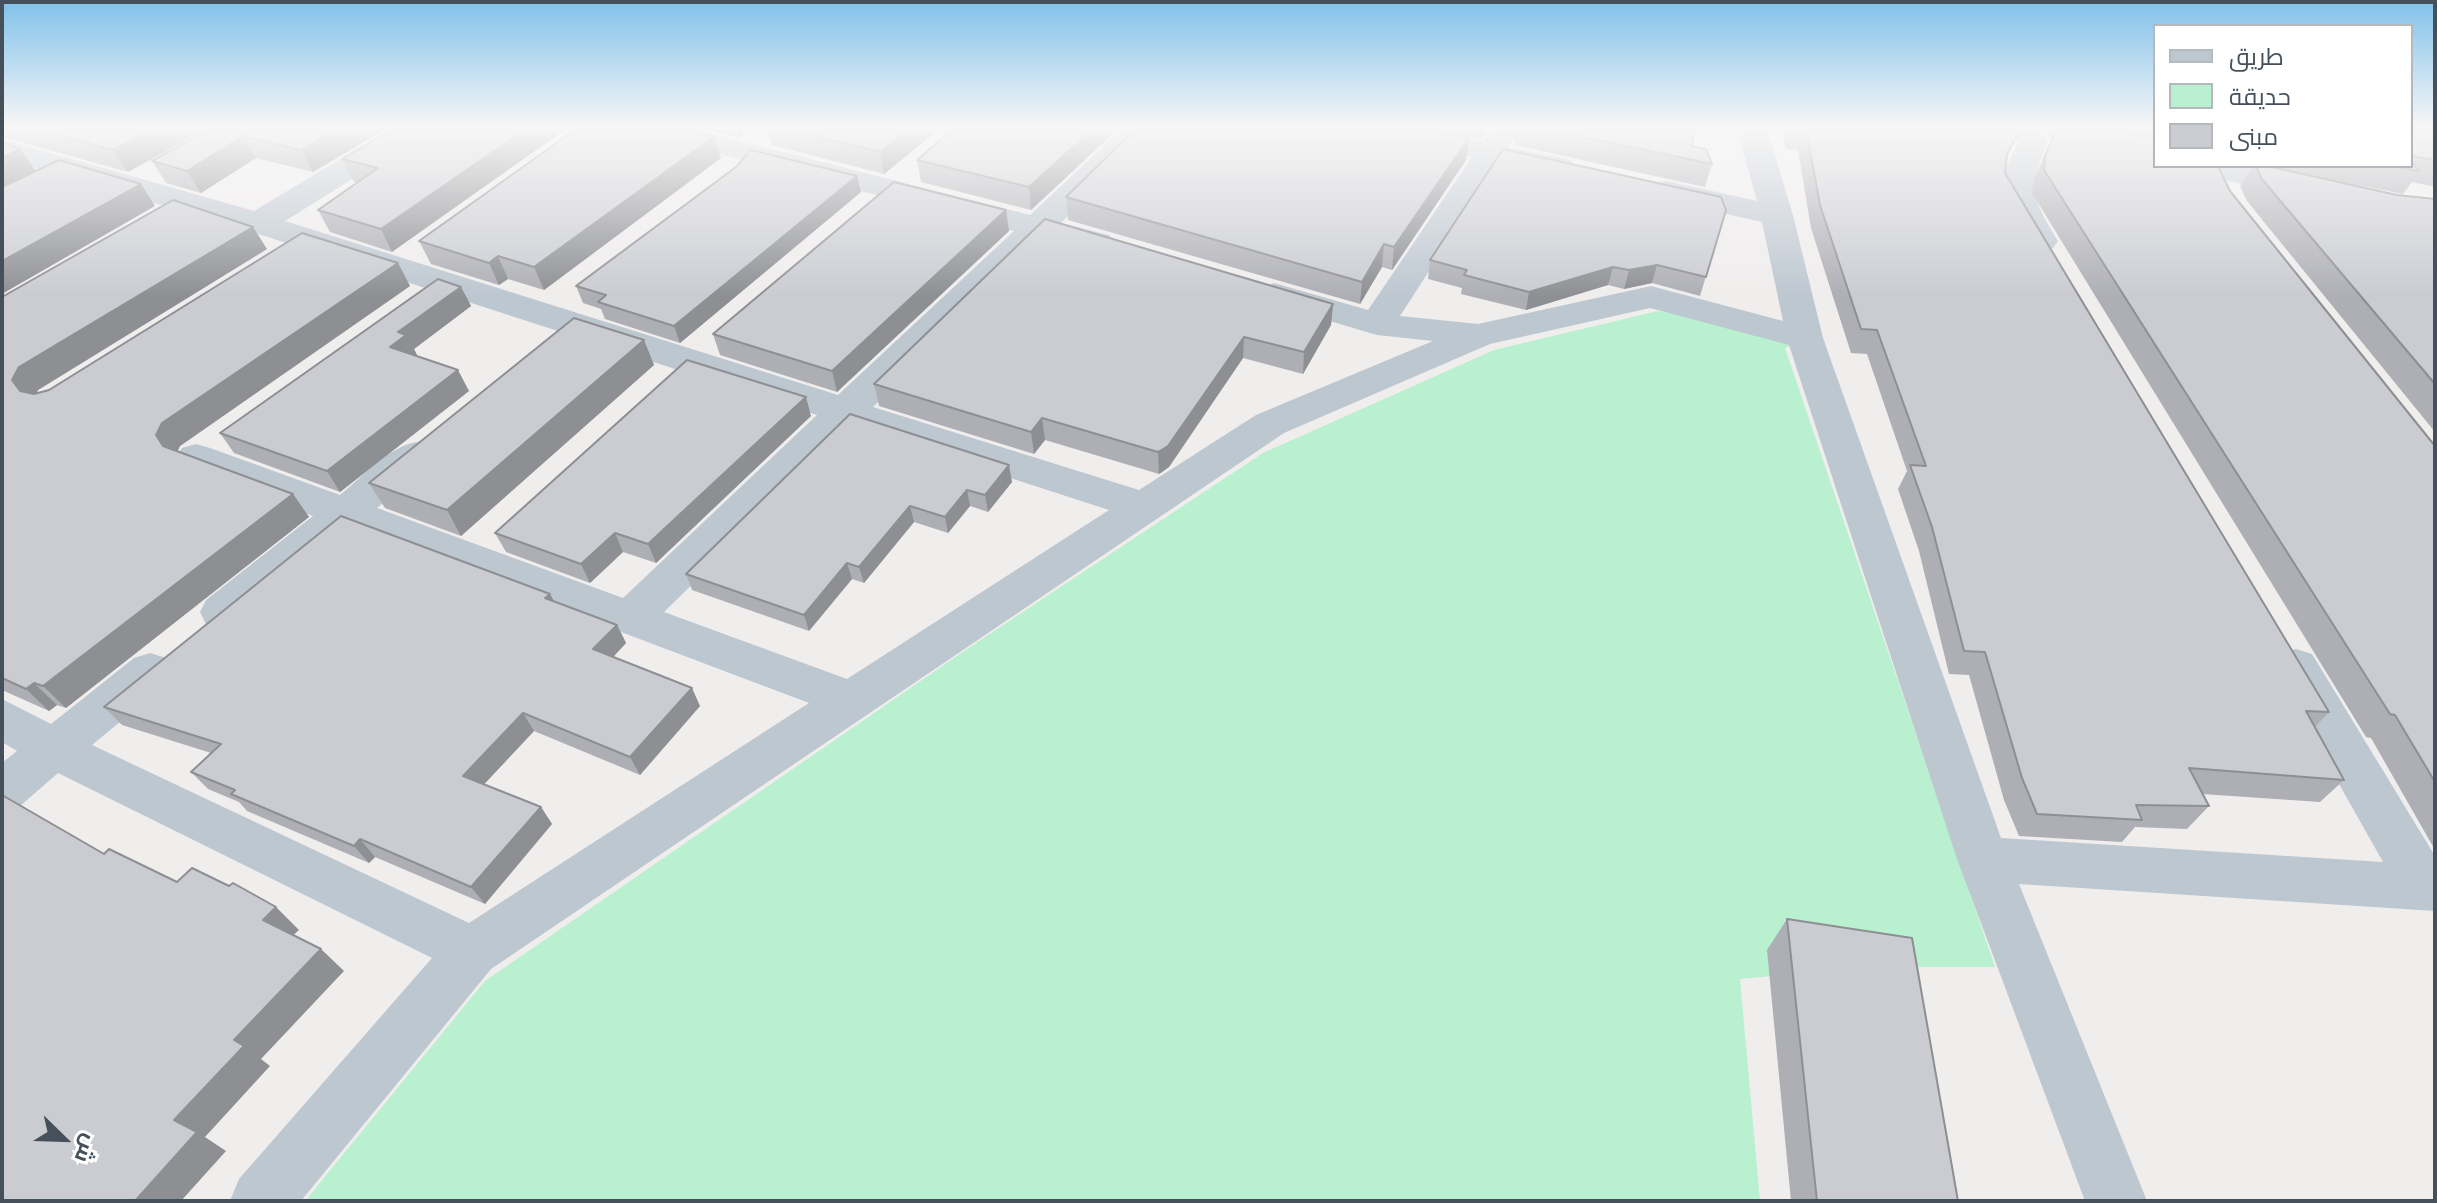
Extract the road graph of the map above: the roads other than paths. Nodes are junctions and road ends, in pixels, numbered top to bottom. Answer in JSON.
{"nodes":[{"id":1,"x":39,"y":185,"type":"edge"},
{"id":2,"x":320,"y":185,"type":"edge"},
{"id":3,"x":876,"y":185,"type":"edge"},
{"id":4,"x":896,"y":185,"type":"edge"},
{"id":5,"x":1081,"y":185,"type":"edge"},
{"id":6,"x":1468,"y":185,"type":"edge"},
{"id":7,"x":1641,"y":185,"type":"edge"},
{"id":8,"x":1768,"y":185,"type":"edge"},
{"id":9,"x":2014,"y":185,"type":"edge"},
{"id":10,"x":2219,"y":185,"type":"edge"},
{"id":11,"x":2291,"y":185,"type":"edge"},
{"id":12,"x":131,"y":186,"type":"edge"},
{"id":13,"x":891,"y":189,"type":"junction"},
{"id":14,"x":30,"y":190,"type":"edge"},
{"id":15,"x":2335,"y":195,"type":"edge"},
{"id":16,"x":191,"y":203,"type":"junction"},
{"id":17,"x":2229,"y":205,"type":"edge"},
{"id":18,"x":1777,"y":215,"type":"junction"},
{"id":19,"x":855,"y":219,"type":"edge"},
{"id":20,"x":258,"y":223,"type":"junction"},
{"id":21,"x":1039,"y":225,"type":"junction"},
{"id":22,"x":150,"y":227,"type":"edge"},
{"id":23,"x":311,"y":240,"type":"junction"},
{"id":24,"x":1128,"y":251,"type":"edge"},
{"id":25,"x":272,"y":265,"type":"edge"},
{"id":26,"x":2061,"y":276,"type":"edge"},
{"id":27,"x":443,"y":283,"type":"junction"},
{"id":28,"x":1245,"y":286,"type":"edge"},
{"id":29,"x":404,"y":310,"type":"edge"},
{"id":30,"x":562,"y":312,"type":"junction"},
{"id":31,"x":1377,"y":324,"type":"junction"},
{"id":32,"x":723,"y":330,"type":"edge"},
{"id":33,"x":1479,"y":335,"type":"junction"},
{"id":34,"x":1805,"y":338,"type":"junction"},
{"id":35,"x":542,"y":355,"type":"edge"},
{"id":36,"x":687,"y":360,"type":"junction"},
{"id":37,"x":653,"y":391,"type":"edge"},
{"id":38,"x":845,"y":410,"type":"junction"},
{"id":39,"x":455,"y":424,"type":"edge"},
{"id":40,"x":235,"y":429,"type":"edge"},
{"id":41,"x":1145,"y":507,"type":"junction"},
{"id":42,"x":343,"y":514,"type":"junction"},
{"id":43,"x":630,"y":618,"type":"junction"},
{"id":44,"x":2274,"y":630,"type":"edge"},
{"id":45,"x":852,"y":700,"type":"junction"},
{"id":46,"x":2,"y":718,"type":"edge"},
{"id":47,"x":54,"y":749,"type":"junction"},
{"id":48,"x":2,"y":791,"type":"edge"},
{"id":49,"x":1983,"y":859,"type":"junction"},
{"id":50,"x":2431,"y":888,"type":"edge"},
{"id":51,"x":472,"y":951,"type":"junction"},
{"id":52,"x":261,"y":1201,"type":"edge"},
{"id":53,"x":2116,"y":1201,"type":"edge"}],
"edges":[{"from":1,"to":14,"type":"street"},
{"from":2,"to":20,"type":"street"},
{"from":3,"to":13,"type":"street"},
{"from":4,"to":13,"type":"street"},
{"from":5,"to":21,"type":"street"},
{"from":6,"to":31,"type":"street"},
{"from":7,"to":18,"type":"street"},
{"from":8,"to":18,"type":"street"},
{"from":9,"to":26,"type":"street"},
{"from":10,"to":17,"type":"street"},
{"from":11,"to":15,"type":"street"},
{"from":12,"to":16,"type":"street"},
{"from":13,"to":19,"type":"street"},
{"from":13,"to":21,"type":"street"},
{"from":16,"to":20,"type":"street"},
{"from":16,"to":22,"type":"street"},
{"from":18,"to":34,"type":"street"},
{"from":20,"to":23,"type":"street"},
{"from":21,"to":24,"type":"street"},
{"from":21,"to":38,"type":"street"},
{"from":23,"to":25,"type":"street"},
{"from":23,"to":27,"type":"street"},
{"from":27,"to":29,"type":"street"},
{"from":27,"to":30,"type":"street"},
{"from":28,"to":31,"type":"street"},
{"from":30,"to":35,"type":"street"},
{"from":30,"to":36,"type":"street"},
{"from":31,"to":33,"type":"street"},
{"from":32,"to":36,"type":"street"},
{"from":33,"to":34,"type":"street"},
{"from":33,"to":41,"type":"street"},
{"from":34,"to":49,"type":"street"},
{"from":36,"to":37,"type":"street"},
{"from":36,"to":38,"type":"street"},
{"from":38,"to":41,"type":"street"},
{"from":38,"to":43,"type":"street"},
{"from":39,"to":42,"type":"street"},
{"from":40,"to":42,"type":"street"},
{"from":41,"to":45,"type":"street"},
{"from":42,"to":43,"type":"street"},
{"from":42,"to":47,"type":"street"},
{"from":43,"to":45,"type":"street"},
{"from":44,"to":50,"type":"street"},
{"from":45,"to":51,"type":"street"},
{"from":46,"to":47,"type":"street"},
{"from":47,"to":48,"type":"street"},
{"from":47,"to":51,"type":"street"},
{"from":49,"to":50,"type":"street"},
{"from":49,"to":53,"type":"street"},
{"from":51,"to":52,"type":"street"}]}
